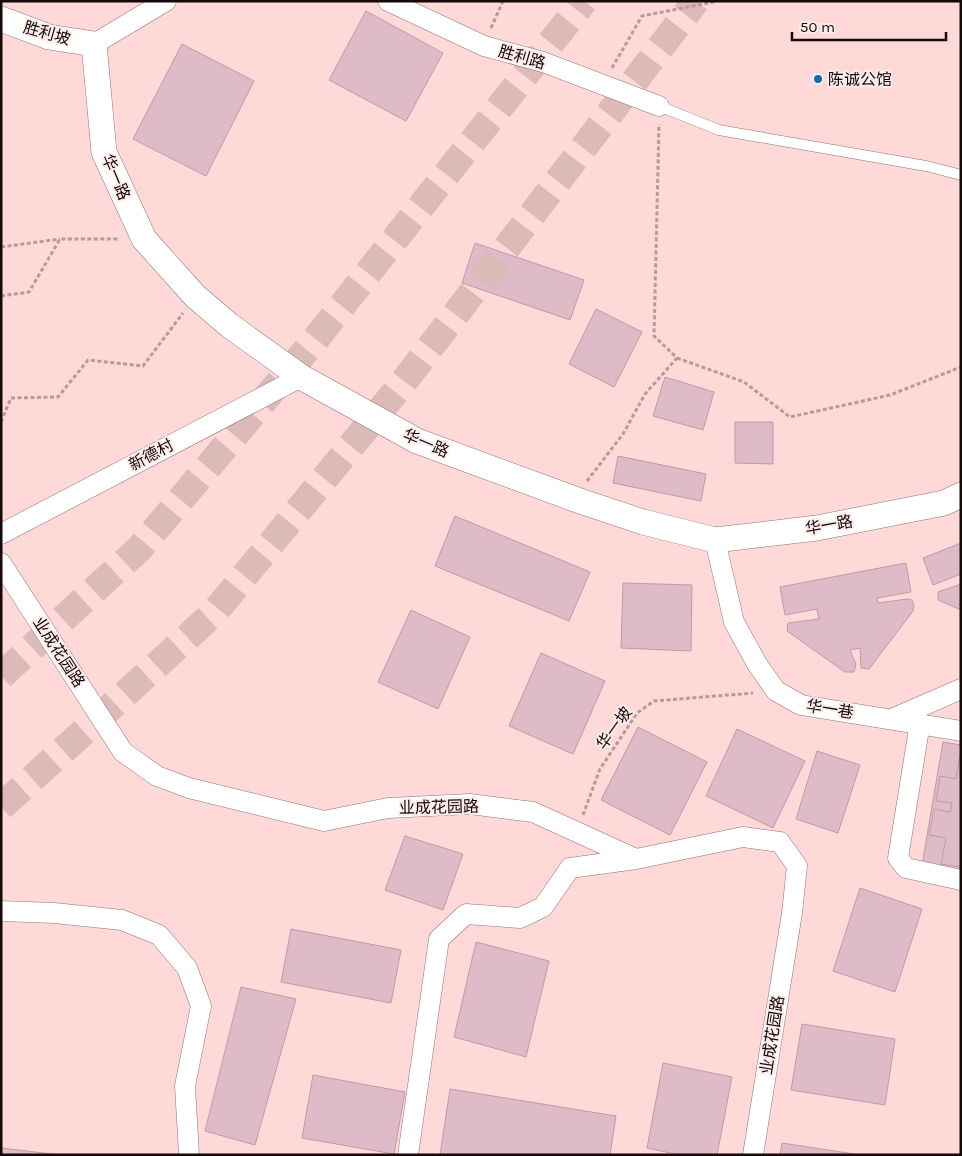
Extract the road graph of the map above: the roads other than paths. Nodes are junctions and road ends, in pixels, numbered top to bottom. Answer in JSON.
{"nodes":[{"id":1,"x":166,"y":1,"type":"edge"},
{"id":2,"x":388,"y":1,"type":"edge"},
{"id":3,"x":1,"y":19,"type":"edge"},
{"id":4,"x":94,"y":44,"type":"junction"},
{"id":5,"x":660,"y":106,"type":"joint"},
{"id":6,"x":961,"y":175,"type":"edge"},
{"id":7,"x":301,"y":377,"type":"junction"},
{"id":8,"x":961,"y":495,"type":"edge"},
{"id":9,"x":1,"y":534,"type":"edge"},
{"id":10,"x":715,"y":540,"type":"junction"},
{"id":11,"x":1,"y":563,"type":"edge"},
{"id":12,"x":961,"y":689,"type":"edge"},
{"id":13,"x":892,"y":719,"type":"junction"},
{"id":14,"x":920,"y":723,"type":"junction"},
{"id":15,"x":961,"y":731,"type":"edge"},
{"id":16,"x":636,"y":858,"type":"junction"},
{"id":17,"x":961,"y":880,"type":"edge"},
{"id":18,"x":1,"y":911,"type":"edge"},
{"id":19,"x":189,"y":1155,"type":"edge"},
{"id":20,"x":408,"y":1155,"type":"edge"},
{"id":21,"x":753,"y":1155,"type":"edge"}],
"edges":[{"from":1,"to":4,"type":"street"},
{"from":2,"to":5,"type":"street","name":"胜利路"},
{"from":3,"to":4,"type":"street","name":"胜利坡"},
{"from":4,"to":7,"type":"street","name":"华一路"},
{"from":5,"to":6,"type":"lane"},
{"from":7,"to":9,"type":"street","name":"新德村"},
{"from":7,"to":10,"type":"street","name":"华一路"},
{"from":8,"to":10,"type":"street","name":"华一路"},
{"from":10,"to":13,"type":"street","name":"华一巷"},
{"from":11,"to":16,"type":"street","name":"业成花园路"},
{"from":12,"to":13,"type":"street"},
{"from":13,"to":14,"type":"street","name":"华一巷"},
{"from":14,"to":15,"type":"street","name":"华一巷"},
{"from":14,"to":17,"type":"street"},
{"from":16,"to":20,"type":"street"},
{"from":16,"to":21,"type":"street","name":"业成花园路"},
{"from":18,"to":19,"type":"street"}]}
